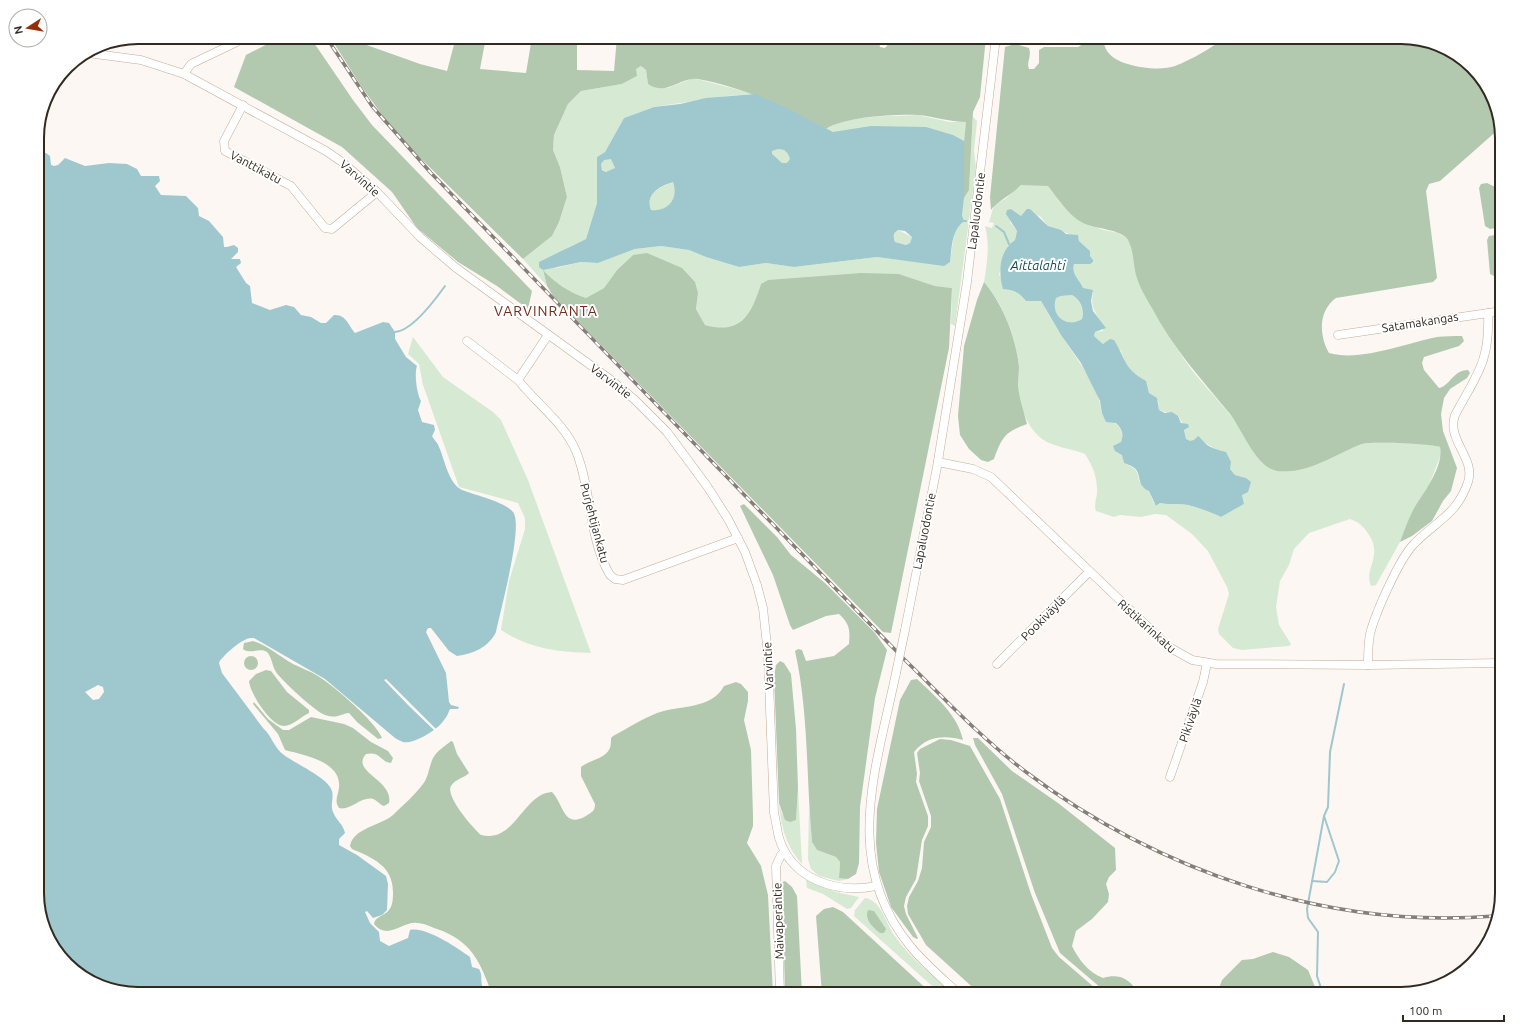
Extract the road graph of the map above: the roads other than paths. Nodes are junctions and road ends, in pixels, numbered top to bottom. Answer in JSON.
{"nodes":[{"id":1,"x":233,"y":44,"type":"edge"},
{"id":2,"x":995,"y":44,"type":"edge"},
{"id":3,"x":98,"y":53,"type":"edge"},
{"id":4,"x":184,"y":74,"type":"junction"},
{"id":5,"x":243,"y":105,"type":"junction"},
{"id":6,"x":377,"y":192,"type":"junction"},
{"id":7,"x":1495,"y":312,"type":"edge"},
{"id":8,"x":1488,"y":313,"type":"junction"},
{"id":9,"x":548,"y":335,"type":"junction"},
{"id":10,"x":1338,"y":335,"type":"dead end"},
{"id":11,"x":467,"y":341,"type":"dead end"},
{"id":12,"x":518,"y":380,"type":"junction"},
{"id":13,"x":938,"y":462,"type":"junction"},
{"id":14,"x":738,"y":538,"type":"junction"},
{"id":15,"x":1090,"y":572,"type":"junction"},
{"id":16,"x":1207,"y":663,"type":"junction"},
{"id":17,"x":1495,"y":663,"type":"edge"},
{"id":18,"x":997,"y":664,"type":"dead end"},
{"id":19,"x":1368,"y":665,"type":"junction"},
{"id":20,"x":1170,"y":777,"type":"dead end"},
{"id":21,"x":786,"y":852,"type":"junction"},
{"id":22,"x":876,"y":886,"type":"junction"},
{"id":23,"x":780,"y":987,"type":"edge"},
{"id":24,"x":952,"y":987,"type":"edge"}],
"edges":[{"from":1,"to":4,"type":"street"},
{"from":2,"to":13,"type":"street","name":"Lapaluodontie"},
{"from":3,"to":4,"type":"street","name":"Varvintie"},
{"from":4,"to":5,"type":"street","name":"Varvintie"},
{"from":5,"to":6,"type":"street","name":"Varvintie"},
{"from":5,"to":6,"type":"street","name":"Vanttikatu"},
{"from":6,"to":9,"type":"street","name":"Varvintie"},
{"from":7,"to":8,"type":"street","name":"Satamakangas"},
{"from":8,"to":10,"type":"street","name":"Satamakangas"},
{"from":8,"to":19,"type":"street"},
{"from":9,"to":12,"type":"street"},
{"from":9,"to":14,"type":"street","name":"Varvintie"},
{"from":11,"to":12,"type":"street","name":"Purjehtijankatu"},
{"from":12,"to":14,"type":"street","name":"Purjehtijankatu"},
{"from":13,"to":15,"type":"street","name":"Ristikarinkatu"},
{"from":13,"to":22,"type":"street","name":"Lapaluodontie","bridge":true},
{"from":14,"to":21,"type":"street","name":"Varvintie"},
{"from":15,"to":16,"type":"street","name":"Ristikarinkatu"},
{"from":15,"to":18,"type":"street","name":"Pookiväylä"},
{"from":16,"to":19,"type":"street","name":"Ristikarinkatu"},
{"from":16,"to":20,"type":"street","name":"Pikiväylä"},
{"from":17,"to":19,"type":"street","name":"Ristikarinkatu"},
{"from":21,"to":22,"type":"street","name":"Varvintie"},
{"from":21,"to":23,"type":"street","name":"Maivaperäntie"},
{"from":22,"to":24,"type":"street","name":"Lapaluodontie"}]}
